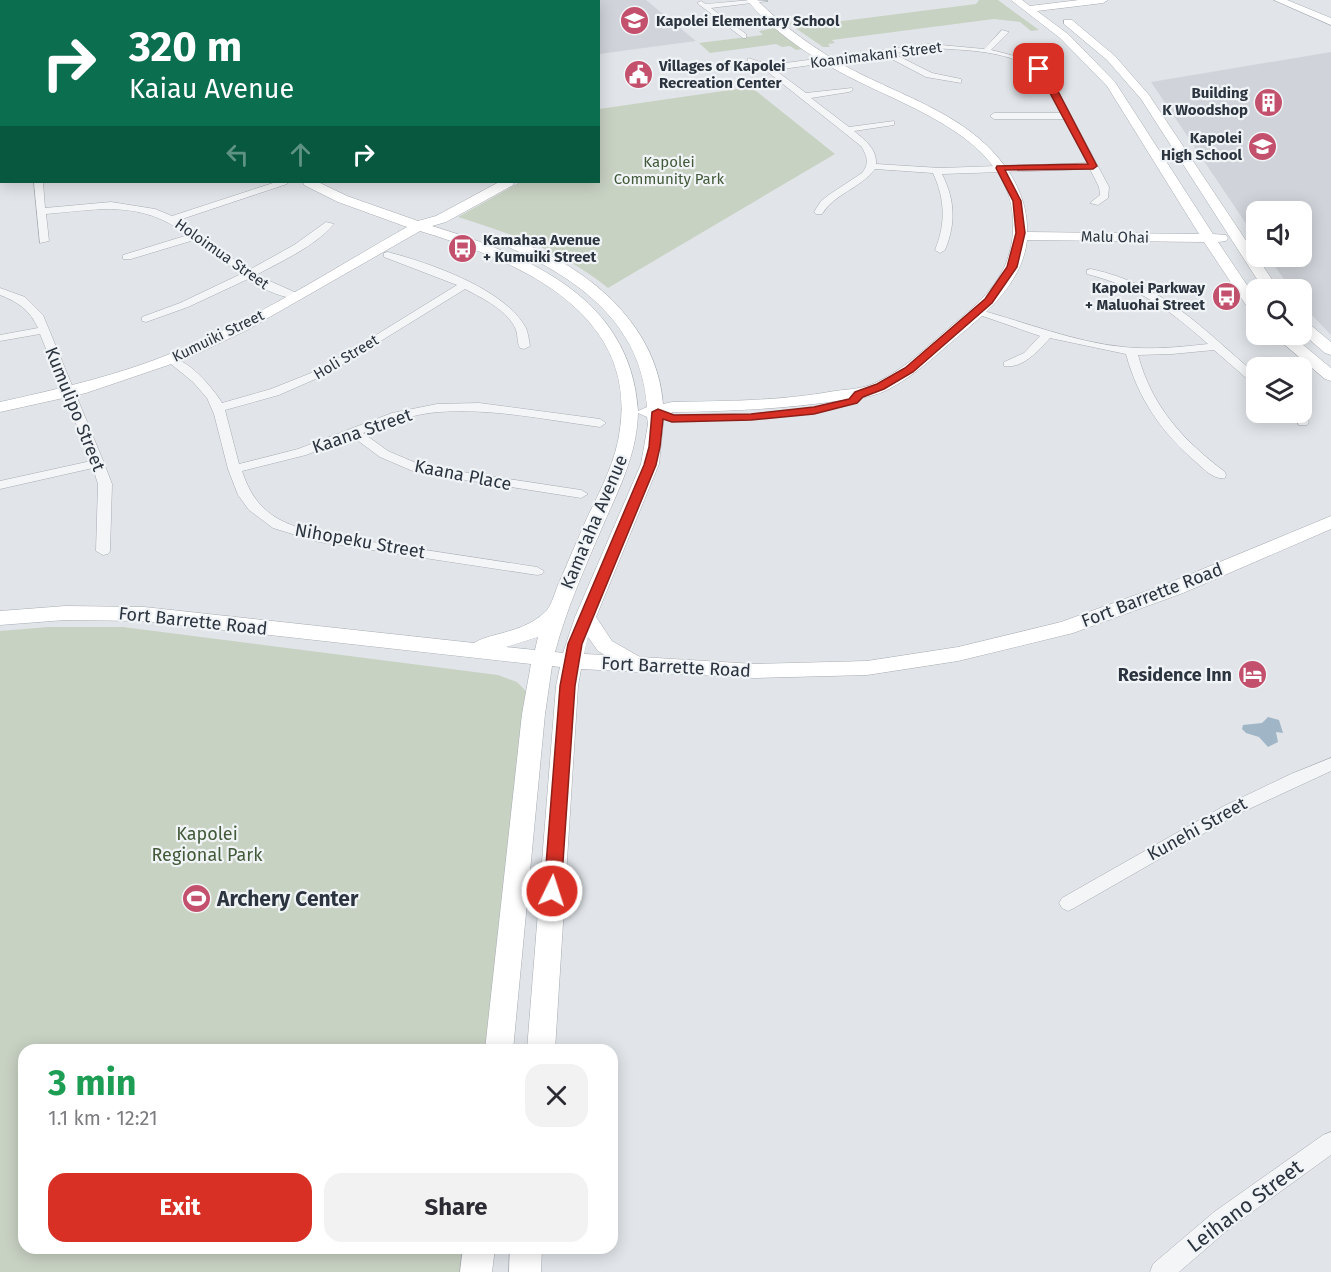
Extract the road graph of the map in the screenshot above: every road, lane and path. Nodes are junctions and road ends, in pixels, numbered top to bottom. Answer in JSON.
{"nodes":[{"id":1,"x":697,"y":0,"type":"edge"},
{"id":2,"x":1016,"y":0,"type":"edge"},
{"id":3,"x":1103,"y":0,"type":"edge"},
{"id":4,"x":1280,"y":0,"type":"edge"},
{"id":5,"x":758,"y":1,"type":"edge"},
{"id":6,"x":1034,"y":5,"type":"edge"},
{"id":7,"x":704,"y":6,"type":"junction"},
{"id":8,"x":1049,"y":8,"type":"junction"},
{"id":9,"x":1331,"y":21,"type":"edge"},
{"id":10,"x":1005,"y":32,"type":"dead end"},
{"id":11,"x":743,"y":36,"type":"dead end"},
{"id":12,"x":987,"y":50,"type":"junction"},
{"id":13,"x":885,"y":52,"type":"junction"},
{"id":14,"x":835,"y":59,"type":"junction"},
{"id":15,"x":751,"y":60,"type":"dead end"},
{"id":16,"x":769,"y":68,"type":"junction"},
{"id":17,"x":958,"y":81,"type":"dead end"},
{"id":18,"x":849,"y":90,"type":"dead end"},
{"id":19,"x":804,"y":96,"type":"junction"},
{"id":20,"x":994,"y":116,"type":"dead end"},
{"id":21,"x":1067,"y":116,"type":"junction"},
{"id":22,"x":891,"y":123,"type":"dead end"},
{"id":23,"x":847,"y":130,"type":"junction"},
{"id":24,"x":871,"y":166,"type":"junction"},
{"id":25,"x":1093,"y":166,"type":"junction"},
{"id":26,"x":1000,"y":168,"type":"junction"},
{"id":27,"x":936,"y":171,"type":"junction"},
{"id":28,"x":39,"y":183,"type":"edge"},
{"id":29,"x":281,"y":183,"type":"edge"},
{"id":30,"x":311,"y":183,"type":"edge"},
{"id":31,"x":339,"y":183,"type":"edge"},
{"id":32,"x":486,"y":183,"type":"edge"},
{"id":33,"x":506,"y":183,"type":"edge"},
{"id":34,"x":1095,"y":203,"type":"dead end"},
{"id":35,"x":42,"y":211,"type":"junction"},
{"id":36,"x":819,"y":212,"type":"dead end"},
{"id":37,"x":172,"y":219,"type":"junction"},
{"id":38,"x":429,"y":220,"type":"junction"},
{"id":39,"x":329,"y":224,"type":"dead end"},
{"id":40,"x":195,"y":236,"type":"junction"},
{"id":41,"x":1020,"y":236,"type":"junction"},
{"id":42,"x":1209,"y":238,"type":"junction"},
{"id":43,"x":1238,"y":238,"type":"junction"},
{"id":44,"x":44,"y":241,"type":"dead end"},
{"id":45,"x":940,"y":250,"type":"dead end"},
{"id":46,"x":388,"y":255,"type":"dead end"},
{"id":47,"x":127,"y":257,"type":"dead end"},
{"id":48,"x":1091,"y":272,"type":"dead end"},
{"id":49,"x":247,"y":274,"type":"junction"},
{"id":50,"x":1265,"y":279,"type":"edge"},
{"id":51,"x":465,"y":284,"type":"junction"},
{"id":52,"x":0,"y":291,"type":"edge"},
{"id":53,"x":1246,"y":294,"type":"edge"},
{"id":54,"x":295,"y":296,"type":"junction"},
{"id":55,"x":976,"y":312,"type":"junction"},
{"id":56,"x":146,"y":319,"type":"dead end"},
{"id":57,"x":44,"y":330,"type":"junction"},
{"id":58,"x":1048,"y":334,"type":"junction"},
{"id":59,"x":1312,"y":334,"type":"edge"},
{"id":60,"x":0,"y":338,"type":"edge"},
{"id":61,"x":1293,"y":345,"type":"edge"},
{"id":62,"x":524,"y":346,"type":"dead end"},
{"id":63,"x":1215,"y":346,"type":"junction"},
{"id":64,"x":1331,"y":350,"type":"edge"},
{"id":65,"x":1131,"y":351,"type":"junction"},
{"id":66,"x":172,"y":360,"type":"junction"},
{"id":67,"x":1008,"y":364,"type":"dead end"},
{"id":68,"x":1246,"y":372,"type":"edge"},
{"id":69,"x":1331,"y":376,"type":"edge"},
{"id":70,"x":69,"y":392,"type":"junction"},
{"id":71,"x":0,"y":407,"type":"edge"},
{"id":72,"x":218,"y":408,"type":"junction"},
{"id":73,"x":630,"y":412,"type":"junction"},
{"id":74,"x":658,"y":412,"type":"junction"},
{"id":75,"x":600,"y":423,"type":"dead end"},
{"id":76,"x":354,"y":432,"type":"junction"},
{"id":77,"x":98,"y":463,"type":"junction"},
{"id":78,"x":234,"y":469,"type":"junction"},
{"id":79,"x":1220,"y":475,"type":"dead end"},
{"id":80,"x":0,"y":485,"type":"edge"},
{"id":81,"x":581,"y":495,"type":"dead end"},
{"id":82,"x":1331,"y":522,"type":"edge"},
{"id":83,"x":103,"y":551,"type":"dead end"},
{"id":84,"x":537,"y":571,"type":"dead end"},
{"id":85,"x":555,"y":614,"type":"junction"},
{"id":86,"x":585,"y":617,"type":"junction"},
{"id":87,"x":0,"y":618,"type":"edge"},
{"id":88,"x":467,"y":650,"type":"junction"},
{"id":89,"x":543,"y":659,"type":"junction"},
{"id":90,"x":572,"y":661,"type":"junction"},
{"id":91,"x":638,"y":665,"type":"junction"},
{"id":92,"x":1331,"y":764,"type":"edge"},
{"id":93,"x":1068,"y":903,"type":"dead end"},
{"id":94,"x":500,"y":1044,"type":"edge"},
{"id":95,"x":541,"y":1044,"type":"edge"},
{"id":96,"x":1331,"y":1142,"type":"edge"},
{"id":97,"x":478,"y":1254,"type":"edge"},
{"id":98,"x":526,"y":1254,"type":"edge"},
{"id":99,"x":476,"y":1272,"type":"edge"},
{"id":100,"x":525,"y":1272,"type":"edge"},
{"id":101,"x":1161,"y":1272,"type":"edge"}],
"edges":[{"from":1,"to":7,"type":"street"},
{"from":2,"to":6,"type":"street"},
{"from":3,"to":8,"type":"street"},
{"from":4,"to":9,"type":"street"},
{"from":5,"to":7,"type":"street"},
{"from":5,"to":14,"type":"street"},
{"from":6,"to":8,"type":"street"},
{"from":6,"to":42,"type":"street"},
{"from":7,"to":11,"type":"street"},
{"from":8,"to":43,"type":"street"},
{"from":10,"to":12,"type":"street"},
{"from":12,"to":13,"type":"street","name":"Koanimakani Street"},
{"from":12,"to":21,"type":"street","name":"Koanimakani Street"},
{"from":13,"to":14,"type":"street","name":"Koanimakani Street"},
{"from":13,"to":17,"type":"street"},
{"from":14,"to":16,"type":"street","name":"Koanimakani Street"},
{"from":14,"to":26,"type":"street"},
{"from":15,"to":16,"type":"street"},
{"from":16,"to":19,"type":"street"},
{"from":18,"to":19,"type":"street"},
{"from":19,"to":23,"type":"street"},
{"from":20,"to":21,"type":"street"},
{"from":21,"to":25,"type":"street","name":"Koanimakani Street"},
{"from":22,"to":23,"type":"street"},
{"from":23,"to":24,"type":"street"},
{"from":24,"to":27,"type":"street"},
{"from":24,"to":36,"type":"street"},
{"from":25,"to":26,"type":"street"},
{"from":25,"to":34,"type":"street","name":"Koanimakani Street"},
{"from":26,"to":27,"type":"street"},
{"from":26,"to":41,"type":"street"},
{"from":27,"to":45,"type":"street"},
{"from":28,"to":35,"type":"street"},
{"from":29,"to":37,"type":"street"},
{"from":30,"to":38,"type":"street","name":"Kama'aha Avenue"},
{"from":31,"to":38,"type":"street","name":"Kama'aha Avenue"},
{"from":32,"to":38,"type":"street"},
{"from":33,"to":38,"type":"street"},
{"from":35,"to":37,"type":"street","name":"Holoimua Street"},
{"from":35,"to":44,"type":"street"},
{"from":37,"to":40,"type":"street","name":"Holoimua Street"},
{"from":38,"to":54,"type":"street","name":"Kumuiki Street"},
{"from":38,"to":73,"type":"street","name":"Kama'aha Avenue"},
{"from":38,"to":74,"type":"street","name":"Kama'aha Avenue"},
{"from":39,"to":49,"type":"street"},
{"from":40,"to":47,"type":"street"},
{"from":40,"to":49,"type":"street","name":"Holoimua Street"},
{"from":41,"to":42,"type":"street","name":"Malu Ohai"},
{"from":41,"to":55,"type":"street"},
{"from":42,"to":43,"type":"street","name":"Malu Ohai"},
{"from":42,"to":53,"type":"street"},
{"from":43,"to":50,"type":"street"},
{"from":46,"to":51,"type":"street"},
{"from":48,"to":63,"type":"street"},
{"from":49,"to":54,"type":"street","name":"Holoimua Street"},
{"from":49,"to":56,"type":"street"},
{"from":51,"to":62,"type":"street"},
{"from":51,"to":72,"type":"street","name":"Holi Street"},
{"from":52,"to":57,"type":"street","name":"Kumulipo Street"},
{"from":54,"to":66,"type":"street","name":"Kumuiki Street"},
{"from":55,"to":58,"type":"street"},
{"from":55,"to":74,"type":"street"},
{"from":57,"to":60,"type":"street"},
{"from":57,"to":70,"type":"street","name":"Kumulipo Street"},
{"from":58,"to":65,"type":"street"},
{"from":58,"to":67,"type":"street"},
{"from":59,"to":64,"type":"street"},
{"from":61,"to":69,"type":"street"},
{"from":63,"to":65,"type":"street"},
{"from":63,"to":68,"type":"street"},
{"from":65,"to":79,"type":"street"},
{"from":66,"to":70,"type":"street","name":"Kumuiki Street"},
{"from":66,"to":72,"type":"street","name":"Nihopeku Street"},
{"from":70,"to":71,"type":"street","name":"Kumuiki Street"},
{"from":70,"to":77,"type":"street","name":"Kumulipo Street"},
{"from":72,"to":78,"type":"street","name":"Nihopeku Street"},
{"from":73,"to":74,"type":"street"},
{"from":73,"to":85,"type":"street","name":"Kama'aha Avenue"},
{"from":74,"to":86,"type":"street","name":"Kama'aha Avenue"},
{"from":75,"to":76,"type":"street","name":"Kaana Street"},
{"from":76,"to":78,"type":"street","name":"Kaana Street"},
{"from":76,"to":81,"type":"street","name":"Kaana Place"},
{"from":77,"to":80,"type":"street"},
{"from":77,"to":83,"type":"street","name":"Kumulipo Street"},
{"from":78,"to":84,"type":"street","name":"Nihopeku Street"},
{"from":82,"to":91,"type":"street","name":"Fort Barrette Road"},
{"from":85,"to":88,"type":"street"},
{"from":85,"to":89,"type":"street","name":"Kama'aha Avenue"},
{"from":86,"to":90,"type":"street","name":"Kama'aha Avenue"},
{"from":86,"to":91,"type":"street"},
{"from":87,"to":88,"type":"street","name":"Fort Barrette Road"},
{"from":88,"to":89,"type":"street","name":"Fort Barrette Road"},
{"from":89,"to":90,"type":"street","name":"Fort Barrette Road"},
{"from":89,"to":94,"type":"street","name":"Kama'aha Avenue"},
{"from":90,"to":91,"type":"street","name":"Fort Barrette Road"},
{"from":90,"to":95,"type":"street","name":"Kama'aha Avenue"},
{"from":92,"to":93,"type":"street","name":"Kunehi Street"},
{"from":96,"to":101,"type":"street","name":"Leihano Street"},
{"from":97,"to":99,"type":"street"},
{"from":98,"to":100,"type":"street"}]}
